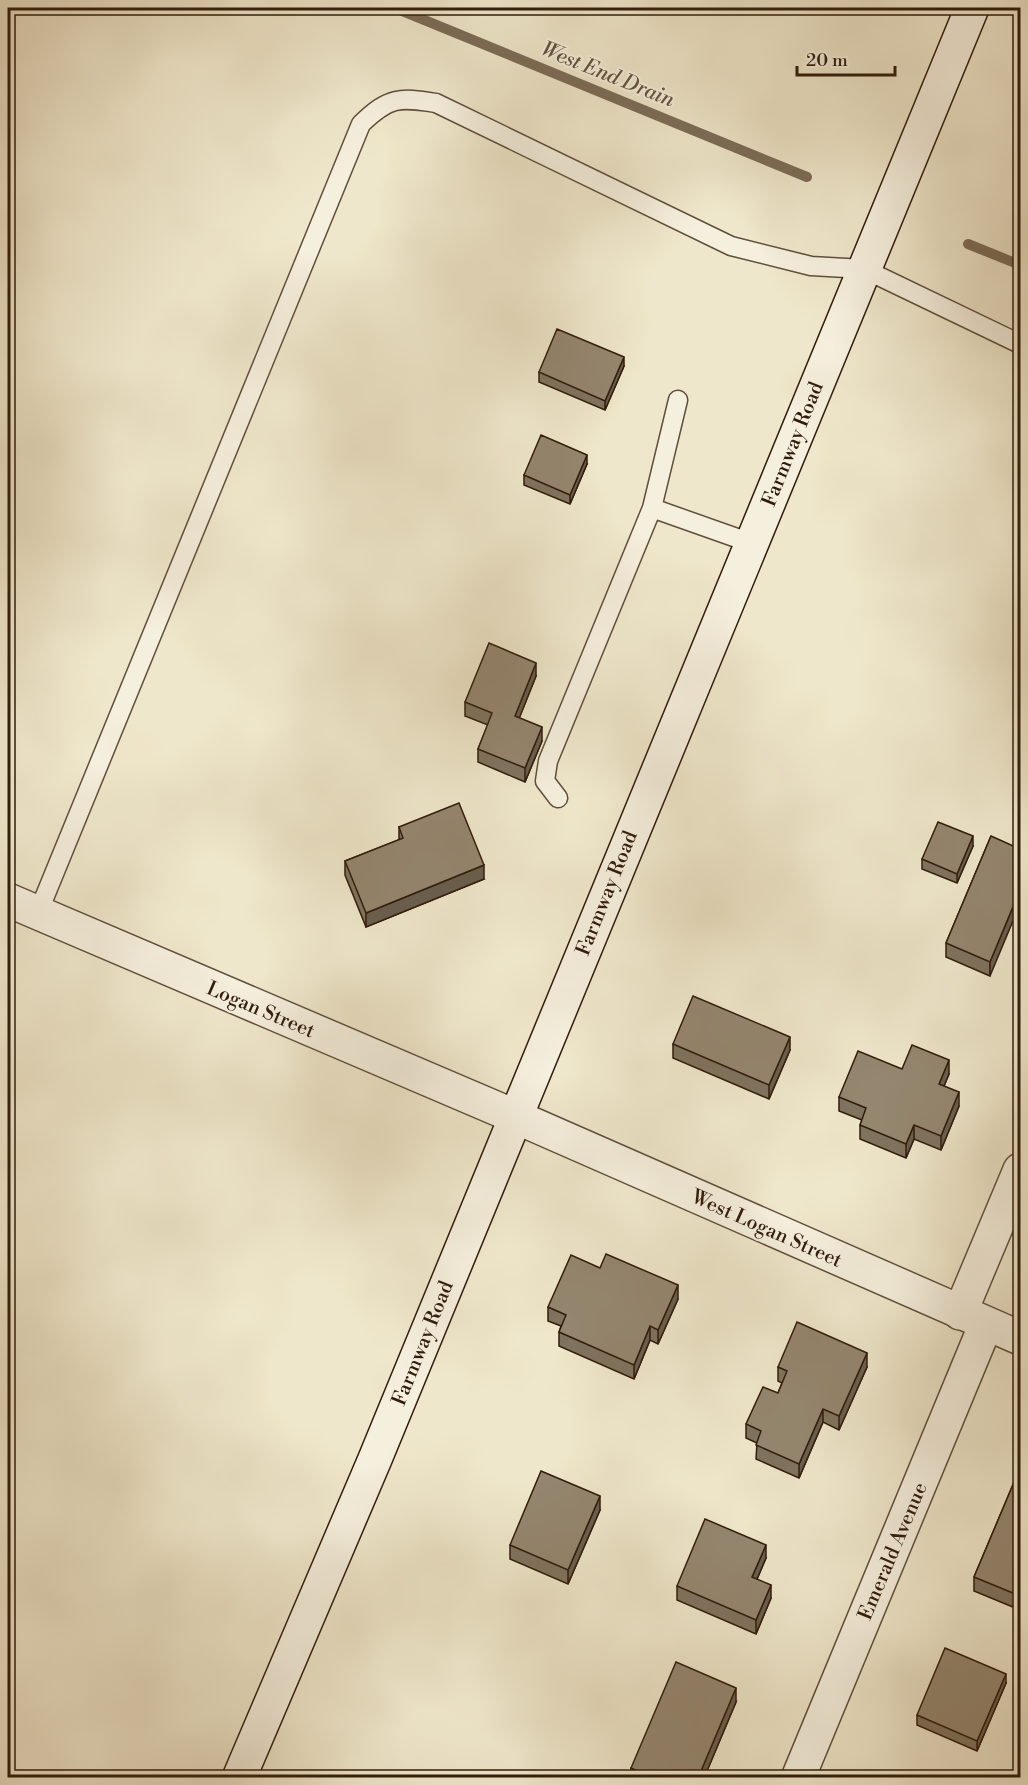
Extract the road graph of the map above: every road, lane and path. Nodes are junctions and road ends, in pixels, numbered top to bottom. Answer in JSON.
{"nodes":[{"id":1,"x":972,"y":8,"type":"edge"},
{"id":2,"x":864,"y":269,"type":"junction"},
{"id":3,"x":1020,"y":344,"type":"edge"},
{"id":4,"x":678,"y":400,"type":"dead end"},
{"id":5,"x":652,"y":508,"type":"junction"},
{"id":6,"x":751,"y":543,"type":"junction"},
{"id":7,"x":558,"y":798,"type":"dead end"},
{"id":8,"x":8,"y":900,"type":"edge"},
{"id":9,"x":38,"y":913,"type":"junction"},
{"id":10,"x":514,"y":1116,"type":"junction"},
{"id":11,"x":1020,"y":1170,"type":"edge"},
{"id":12,"x":973,"y":1318,"type":"junction"},
{"id":13,"x":1020,"y":1338,"type":"edge"},
{"id":14,"x":239,"y":1778,"type":"edge"},
{"id":15,"x":798,"y":1778,"type":"edge"}],
"edges":[{"from":1,"to":2,"type":"main road","name":"Farmway Road"},
{"from":2,"to":3,"type":"lane"},
{"from":2,"to":6,"type":"main road","name":"Farmway Road"},
{"from":2,"to":9,"type":"lane"},
{"from":4,"to":5,"type":"lane"},
{"from":5,"to":6,"type":"lane"},
{"from":5,"to":7,"type":"lane"},
{"from":6,"to":10,"type":"main road","name":"Farmway Road"},
{"from":8,"to":9,"type":"main road","name":"Logan Street"},
{"from":9,"to":10,"type":"main road","name":"Logan Street"},
{"from":10,"to":12,"type":"main road","name":"West Logan Street"},
{"from":10,"to":14,"type":"main road","name":"Farmway Road"},
{"from":11,"to":12,"type":"main road","name":"Emerald Avenue"},
{"from":12,"to":13,"type":"main road","name":"West Logan Street"},
{"from":12,"to":15,"type":"main road","name":"Emerald Avenue"}]}
